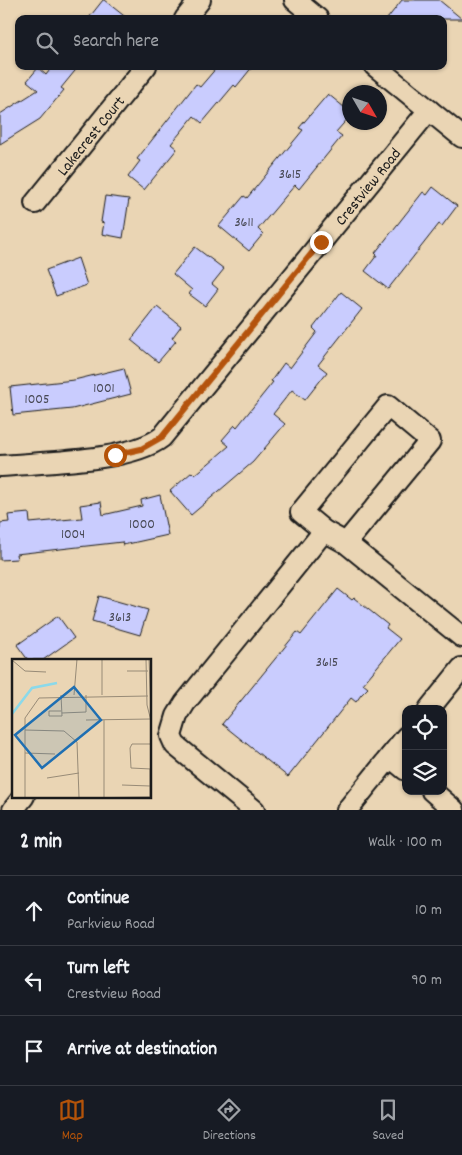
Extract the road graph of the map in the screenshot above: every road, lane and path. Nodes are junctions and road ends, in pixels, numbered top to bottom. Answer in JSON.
{"nodes":[{"id":1,"x":200,"y":0,"type":"edge"},
{"id":2,"x":295,"y":0,"type":"edge"},
{"id":3,"x":188,"y":15,"type":"edge"},
{"id":4,"x":313,"y":15,"type":"edge"},
{"id":5,"x":143,"y":70,"type":"edge"},
{"id":6,"x":381,"y":70,"type":"edge"},
{"id":7,"x":429,"y":110,"type":"junction"},
{"id":8,"x":462,"y":137,"type":"edge"},
{"id":9,"x":35,"y":203,"type":"dead end"},
{"id":10,"x":0,"y":466,"type":"edge"},
{"id":11,"x":324,"y":531,"type":"junction"},
{"id":12,"x":346,"y":543,"type":"junction"},
{"id":13,"x":462,"y":637,"type":"edge"},
{"id":14,"x":462,"y":668,"type":"edge"},
{"id":15,"x":432,"y":705,"type":"edge"},
{"id":16,"x":402,"y":742,"type":"edge"},
{"id":17,"x":390,"y":757,"type":"junction"},
{"id":18,"x":402,"y":767,"type":"edge"},
{"id":19,"x":437,"y":795,"type":"edge"},
{"id":20,"x":22,"y":798,"type":"edge"},
{"id":21,"x":13,"y":810,"type":"edge"},
{"id":22,"x":254,"y":810,"type":"edge"},
{"id":23,"x":347,"y":810,"type":"edge"},
{"id":24,"x":454,"y":810,"type":"edge"}],
"edges":[{"from":1,"to":3,"type":"street"},
{"from":2,"to":4,"type":"street"},
{"from":5,"to":9,"type":"street","name":"Lakecrest Court"},
{"from":6,"to":7,"type":"street"},
{"from":7,"to":8,"type":"street"},
{"from":7,"to":10,"type":"street","name":"Crestview Road"},
{"from":11,"to":12,"type":"street"},
{"from":11,"to":12,"type":"street"},
{"from":11,"to":22,"type":"street"},
{"from":12,"to":13,"type":"street"},
{"from":14,"to":15,"type":"street"},
{"from":16,"to":17,"type":"street"},
{"from":17,"to":18,"type":"street"},
{"from":17,"to":23,"type":"street"},
{"from":19,"to":24,"type":"street"},
{"from":20,"to":21,"type":"street"}]}
